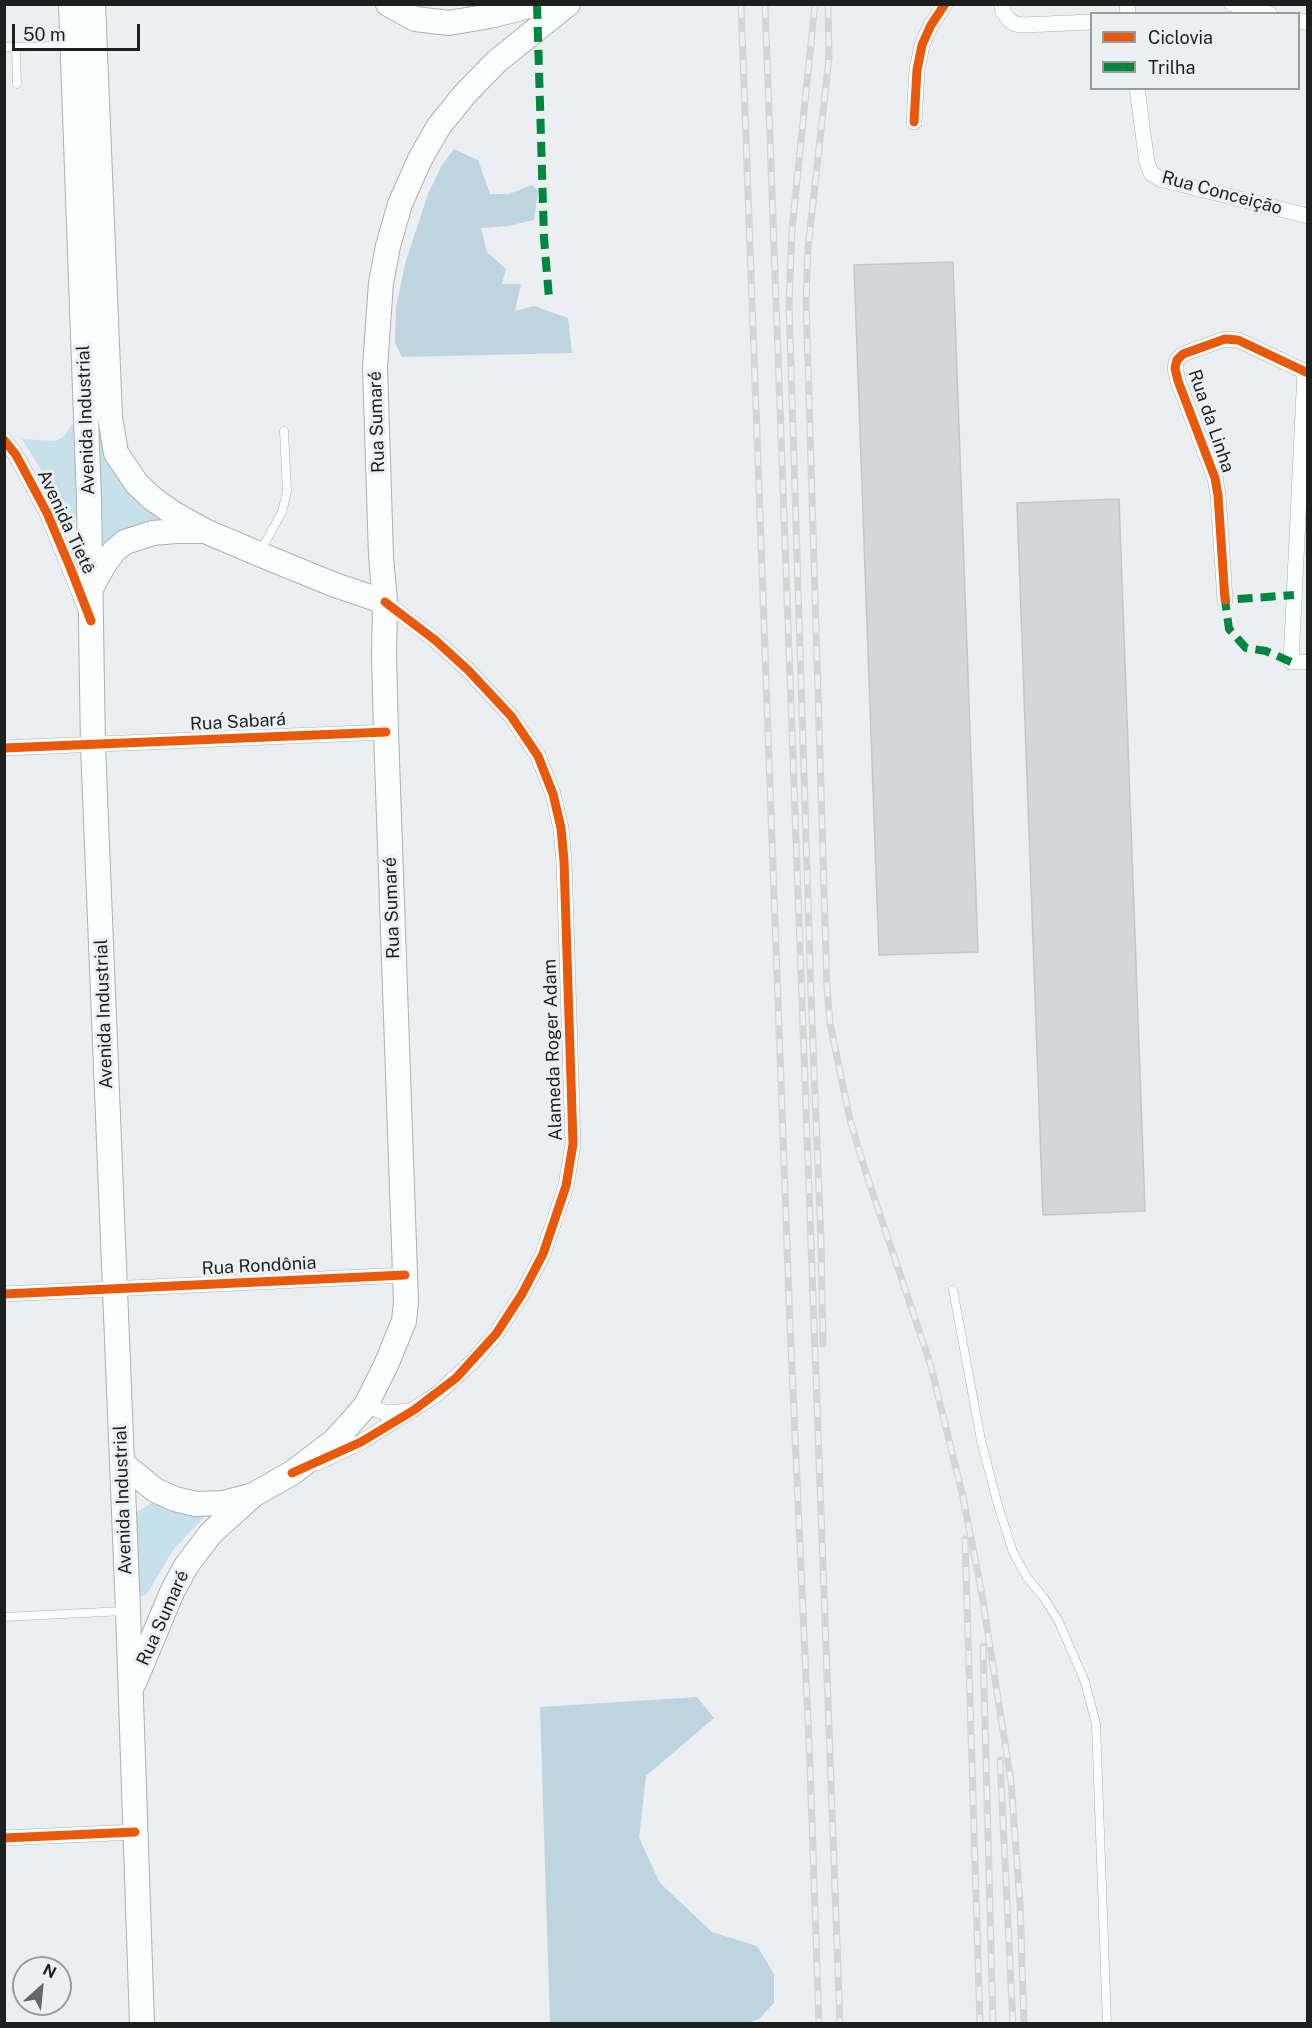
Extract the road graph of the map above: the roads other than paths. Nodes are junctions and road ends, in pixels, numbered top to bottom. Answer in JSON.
{"nodes":[{"id":1,"x":70,"y":4,"type":"edge"},
{"id":2,"x":93,"y":4,"type":"edge"},
{"id":3,"x":388,"y":4,"type":"edge"},
{"id":4,"x":537,"y":4,"type":"edge"},
{"id":5,"x":568,"y":4,"type":"edge"},
{"id":6,"x":945,"y":4,"type":"edge"},
{"id":7,"x":1002,"y":4,"type":"edge"},
{"id":8,"x":1232,"y":4,"type":"edge"},
{"id":9,"x":1262,"y":12,"type":"edge"},
{"id":10,"x":1090,"y":22,"type":"edge"},
{"id":11,"x":72,"y":45,"type":"junction"},
{"id":12,"x":4,"y":47,"type":"edge"},
{"id":13,"x":16,"y":47,"type":"junction"},
{"id":14,"x":17,"y":84,"type":"dead end"},
{"id":15,"x":1137,"y":90,"type":"edge"},
{"id":16,"x":914,"y":122,"type":"dead end"},
{"id":17,"x":1308,"y":216,"type":"edge"},
{"id":18,"x":1306,"y":372,"type":"edge"},
{"id":19,"x":110,"y":417,"type":"joint"},
{"id":20,"x":284,"y":431,"type":"dead end"},
{"id":21,"x":4,"y":440,"type":"edge"},
{"id":22,"x":205,"y":531,"type":"junction"},
{"id":23,"x":259,"y":554,"type":"junction"},
{"id":24,"x":381,"y":556,"type":"junction"},
{"id":25,"x":344,"y":588,"type":"junction"},
{"id":26,"x":90,"y":590,"type":"junction"},
{"id":27,"x":1225,"y":600,"type":"dead end"},
{"id":28,"x":385,"y":602,"type":"junction"},
{"id":29,"x":91,"y":621,"type":"junction"},
{"id":30,"x":384,"y":656,"type":"junction"},
{"id":31,"x":1308,"y":662,"type":"edge"},
{"id":32,"x":386,"y":732,"type":"junction"},
{"id":33,"x":93,"y":746,"type":"junction"},
{"id":34,"x":4,"y":748,"type":"edge"},
{"id":35,"x":405,"y":1275,"type":"junction"},
{"id":36,"x":115,"y":1290,"type":"junction"},
{"id":37,"x":953,"y":1290,"type":"dead end"},
{"id":38,"x":4,"y":1294,"type":"edge"},
{"id":39,"x":366,"y":1405,"type":"junction"},
{"id":40,"x":414,"y":1410,"type":"junction"},
{"id":41,"x":122,"y":1463,"type":"junction"},
{"id":42,"x":292,"y":1473,"type":"junction"},
{"id":43,"x":253,"y":1495,"type":"junction"},
{"id":44,"x":128,"y":1611,"type":"junction"},
{"id":45,"x":4,"y":1617,"type":"edge"},
{"id":46,"x":130,"y":1694,"type":"junction"},
{"id":47,"x":135,"y":1832,"type":"junction"},
{"id":48,"x":4,"y":1838,"type":"edge"},
{"id":49,"x":142,"y":2024,"type":"edge"},
{"id":50,"x":1107,"y":2024,"type":"edge"}],
"edges":[{"from":1,"to":11,"type":"main road","name":"Avenida Industrial"},
{"from":2,"to":19,"type":"main road","name":"Avenida Industrial"},
{"from":3,"to":4,"type":"main road"},
{"from":5,"to":24,"type":"main road","name":"Rua Sumaré"},
{"from":6,"to":16,"type":"street"},
{"from":7,"to":10,"type":"street"},
{"from":8,"to":9,"type":"street"},
{"from":11,"to":13,"type":"lane"},
{"from":11,"to":26,"type":"main road","name":"Avenida Industrial"},
{"from":12,"to":13,"type":"lane"},
{"from":13,"to":14,"type":"lane"},
{"from":15,"to":17,"type":"street","name":"Rua Conceição"},
{"from":18,"to":27,"type":"street","name":"Rua da Linha"},
{"from":18,"to":31,"type":"street"},
{"from":19,"to":22,"type":"main road","name":"Alameda Roger Adam"},
{"from":20,"to":23,"type":"lane"},
{"from":21,"to":29,"type":"street","name":"Avenida Tietê"},
{"from":22,"to":23,"type":"main road","name":"Alameda Roger Adam"},
{"from":22,"to":26,"type":"main road","name":"Alameda Roger Adam"},
{"from":23,"to":25,"type":"main road","name":"Alameda Roger Adam"},
{"from":24,"to":25,"type":"main road"},
{"from":24,"to":28,"type":"main road","name":"Rua Sumaré"},
{"from":25,"to":28,"type":"main road","name":"Alameda Roger Adam"},
{"from":25,"to":30,"type":"main road"},
{"from":26,"to":29,"type":"main road","name":"Avenida Industrial"},
{"from":28,"to":30,"type":"main road","name":"Rua Sumaré"},
{"from":28,"to":40,"type":"street","name":"Alameda Roger Adam"},
{"from":29,"to":33,"type":"main road","name":"Avenida Industrial"},
{"from":30,"to":32,"type":"main road","name":"Rua Sumaré"},
{"from":32,"to":33,"type":"street","name":"Rua Sabará"},
{"from":32,"to":35,"type":"main road","name":"Rua Sumaré"},
{"from":33,"to":34,"type":"street","name":"Rua Sabará"},
{"from":33,"to":36,"type":"main road","name":"Avenida Industrial"},
{"from":35,"to":36,"type":"street","name":"Rua Rondônia"},
{"from":35,"to":39,"type":"main road","name":"Rua Sumaré"},
{"from":36,"to":38,"type":"street","name":"Rua Rondônia"},
{"from":36,"to":41,"type":"main road","name":"Avenida Industrial"},
{"from":37,"to":50,"type":"lane"},
{"from":39,"to":40,"type":"street"},
{"from":39,"to":42,"type":"main road","name":"Rua Sumaré"},
{"from":40,"to":42,"type":"street","name":"Alameda Roger Adam"},
{"from":41,"to":43,"type":"main road","name":"Rua Sumaré"},
{"from":41,"to":44,"type":"main road","name":"Avenida Industrial"},
{"from":42,"to":43,"type":"main road","name":"Rua Sumaré"},
{"from":43,"to":46,"type":"main road","name":"Rua Sumaré"},
{"from":44,"to":45,"type":"lane"},
{"from":44,"to":46,"type":"main road","name":"Avenida Industrial"},
{"from":46,"to":47,"type":"main road","name":"Avenida Industrial"},
{"from":47,"to":48,"type":"street"},
{"from":47,"to":49,"type":"main road","name":"Avenida Industrial"}]}
